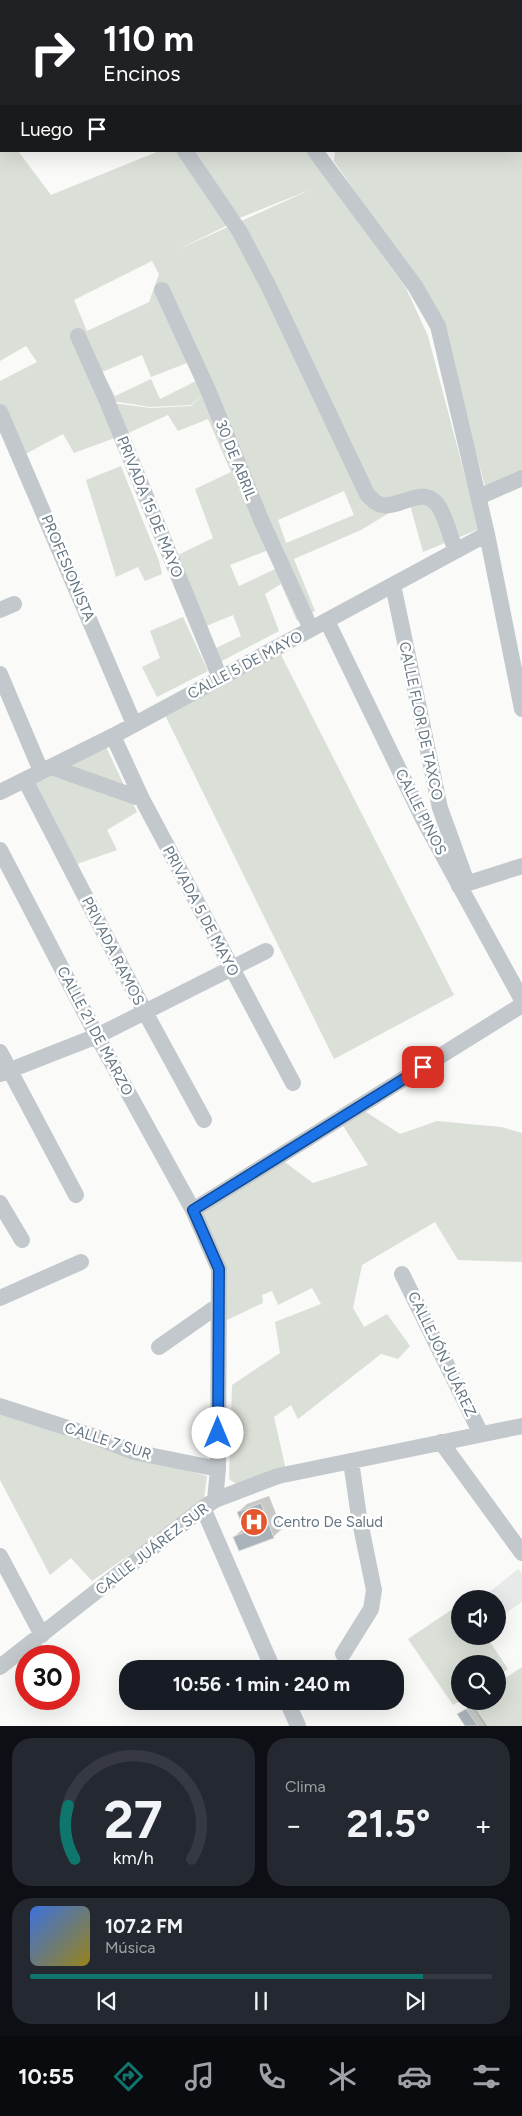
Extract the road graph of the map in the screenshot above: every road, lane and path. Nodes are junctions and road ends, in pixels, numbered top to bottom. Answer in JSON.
{"nodes":[{"id":1,"x":186,"y":152,"type":"edge"},
{"id":2,"x":316,"y":152,"type":"edge"},
{"id":3,"x":162,"y":290,"type":"dead end"},
{"id":4,"x":78,"y":336,"type":"dead end"},
{"id":5,"x":0,"y":412,"type":"edge"},
{"id":6,"x":522,"y":478,"type":"edge"},
{"id":7,"x":479,"y":498,"type":"junction"},
{"id":8,"x":488,"y":534,"type":"junction"},
{"id":9,"x":456,"y":551,"type":"junction"},
{"id":10,"x":393,"y":584,"type":"junction"},
{"id":11,"x":327,"y":620,"type":"junction"},
{"id":12,"x":311,"y":629,"type":"junction"},
{"id":13,"x":0,"y":674,"type":"edge"},
{"id":14,"x":220,"y":678,"type":"junction"},
{"id":15,"x":522,"y":709,"type":"edge"},
{"id":16,"x":134,"y":724,"type":"junction"},
{"id":17,"x":113,"y":736,"type":"junction"},
{"id":18,"x":46,"y":769,"type":"junction"},
{"id":19,"x":25,"y":780,"type":"junction"},
{"id":20,"x":0,"y":792,"type":"edge"},
{"id":21,"x":142,"y":799,"type":"junction"},
{"id":22,"x":0,"y":850,"type":"edge"},
{"id":23,"x":522,"y":866,"type":"edge"},
{"id":24,"x":463,"y":885,"type":"junction"},
{"id":25,"x":266,"y":951,"type":"dead end"},
{"id":26,"x":230,"y":968,"type":"junction"},
{"id":27,"x":522,"y":1000,"type":"edge"},
{"id":28,"x":522,"y":1006,"type":"edge"},
{"id":29,"x":145,"y":1012,"type":"junction"},
{"id":30,"x":97,"y":1036,"type":"junction"},
{"id":31,"x":0,"y":1052,"type":"edge"},
{"id":32,"x":5,"y":1072,"type":"edge"},
{"id":33,"x":293,"y":1083,"type":"dead end"},
{"id":34,"x":204,"y":1120,"type":"dead end"},
{"id":35,"x":76,"y":1195,"type":"dead end"},
{"id":36,"x":0,"y":1203,"type":"edge"},
{"id":37,"x":193,"y":1210,"type":"junction"},
{"id":38,"x":22,"y":1240,"type":"dead end"},
{"id":39,"x":81,"y":1262,"type":"dead end"},
{"id":40,"x":402,"y":1274,"type":"dead end"},
{"id":41,"x":0,"y":1298,"type":"edge"},
{"id":42,"x":219,"y":1306,"type":"junction"},
{"id":43,"x":159,"y":1347,"type":"dead end"},
{"id":44,"x":0,"y":1406,"type":"edge"},
{"id":45,"x":522,"y":1426,"type":"edge"},
{"id":46,"x":481,"y":1434,"type":"junction"},
{"id":47,"x":441,"y":1442,"type":"junction"},
{"id":48,"x":351,"y":1460,"type":"junction"},
{"id":49,"x":218,"y":1469,"type":"junction"},
{"id":50,"x":209,"y":1504,"type":"junction"},
{"id":51,"x":522,"y":1553,"type":"edge"},
{"id":52,"x":0,"y":1556,"type":"edge"},
{"id":53,"x":42,"y":1635,"type":"junction"},
{"id":54,"x":343,"y":1654,"type":"dead end"},
{"id":55,"x":2,"y":1659,"type":"edge"},
{"id":56,"x":270,"y":1660,"type":"edge"},
{"id":57,"x":292,"y":1710,"type":"edge"},
{"id":58,"x":298,"y":1726,"type":"edge"}],
"edges":[{"from":1,"to":9,"type":"street"},
{"from":2,"to":7,"type":"street"},
{"from":3,"to":12,"type":"street","name":"30 DE ABRIL"},
{"from":4,"to":14,"type":"street","name":"PRIVADA 15 DE MAYO"},
{"from":5,"to":16,"type":"street","name":"PROFESIONISTA"},
{"from":6,"to":7,"type":"street"},
{"from":7,"to":8,"type":"street"},
{"from":8,"to":9,"type":"street","name":"CALLE 5 DE MAYO"},
{"from":8,"to":15,"type":"street"},
{"from":9,"to":10,"type":"street","name":"CALLE 5 DE MAYO"},
{"from":10,"to":11,"type":"street","name":"CALLE 5 DE MAYO"},
{"from":10,"to":24,"type":"street","name":"CALLE FLOR DE TAXCO"},
{"from":11,"to":12,"type":"street","name":"CALLE 5 DE MAYO"},
{"from":11,"to":24,"type":"street","name":"CALLE PINOS"},
{"from":12,"to":14,"type":"street","name":"CALLE 5 DE MAYO"},
{"from":13,"to":18,"type":"street"},
{"from":14,"to":16,"type":"street","name":"CALLE 5 DE MAYO"},
{"from":16,"to":17,"type":"street","name":"CALLE 5 DE MAYO"},
{"from":17,"to":18,"type":"street","name":"CALLE 5 DE MAYO"},
{"from":17,"to":21,"type":"street","name":"PRIVADA 5 DE MAYO"},
{"from":18,"to":19,"type":"street","name":"CALLE 5 DE MAYO"},
{"from":18,"to":21,"type":"street"},
{"from":19,"to":20,"type":"street","name":"CALLE 5 DE MAYO"},
{"from":19,"to":29,"type":"street","name":"PRIVADA RAMOS"},
{"from":21,"to":26,"type":"street","name":"PRIVADA 5 DE MAYO"},
{"from":22,"to":30,"type":"street","name":"CALLE 21 DE MARZO"},
{"from":23,"to":24,"type":"street"},
{"from":24,"to":27,"type":"street","name":"CALLE PINOS"},
{"from":25,"to":26,"type":"street"},
{"from":26,"to":29,"type":"street"},
{"from":26,"to":33,"type":"street","name":"PRIVADA 5 DE MAYO"},
{"from":28,"to":37,"type":"street"},
{"from":29,"to":30,"type":"street"},
{"from":29,"to":34,"type":"street","name":"PRIVADA RAMOS"},
{"from":30,"to":32,"type":"street"},
{"from":30,"to":37,"type":"street","name":"CALLE 21 DE MARZO"},
{"from":31,"to":32,"type":"street"},
{"from":32,"to":35,"type":"street"},
{"from":36,"to":38,"type":"street"},
{"from":37,"to":42,"type":"street","name":"CALLE 21 DE MARZO"},
{"from":39,"to":41,"type":"street"},
{"from":40,"to":46,"type":"street","name":"CALLEJÓN JUÁREZ"},
{"from":42,"to":43,"type":"street"},
{"from":42,"to":49,"type":"street","name":"CALLE 21 DE MARZO"},
{"from":44,"to":49,"type":"street","name":"CALLE 7 SUR"},
{"from":45,"to":46,"type":"street","name":"CALLE JUÁREZ SUR"},
{"from":46,"to":47,"type":"street","name":"CALLE JUÁREZ SUR"},
{"from":47,"to":48,"type":"street","name":"CALLE JUÁREZ SUR"},
{"from":47,"to":51,"type":"street"},
{"from":48,"to":50,"type":"street","name":"CALLE JUÁREZ SUR"},
{"from":48,"to":54,"type":"street"},
{"from":49,"to":50,"type":"street","name":"CALLE 21 DE MARZO"},
{"from":50,"to":53,"type":"street","name":"CALLE JUÁREZ SUR"},
{"from":50,"to":56,"type":"street"},
{"from":52,"to":53,"type":"street"},
{"from":53,"to":55,"type":"street","name":"CALLE JUÁREZ SUR"},
{"from":57,"to":58,"type":"street"}]}
